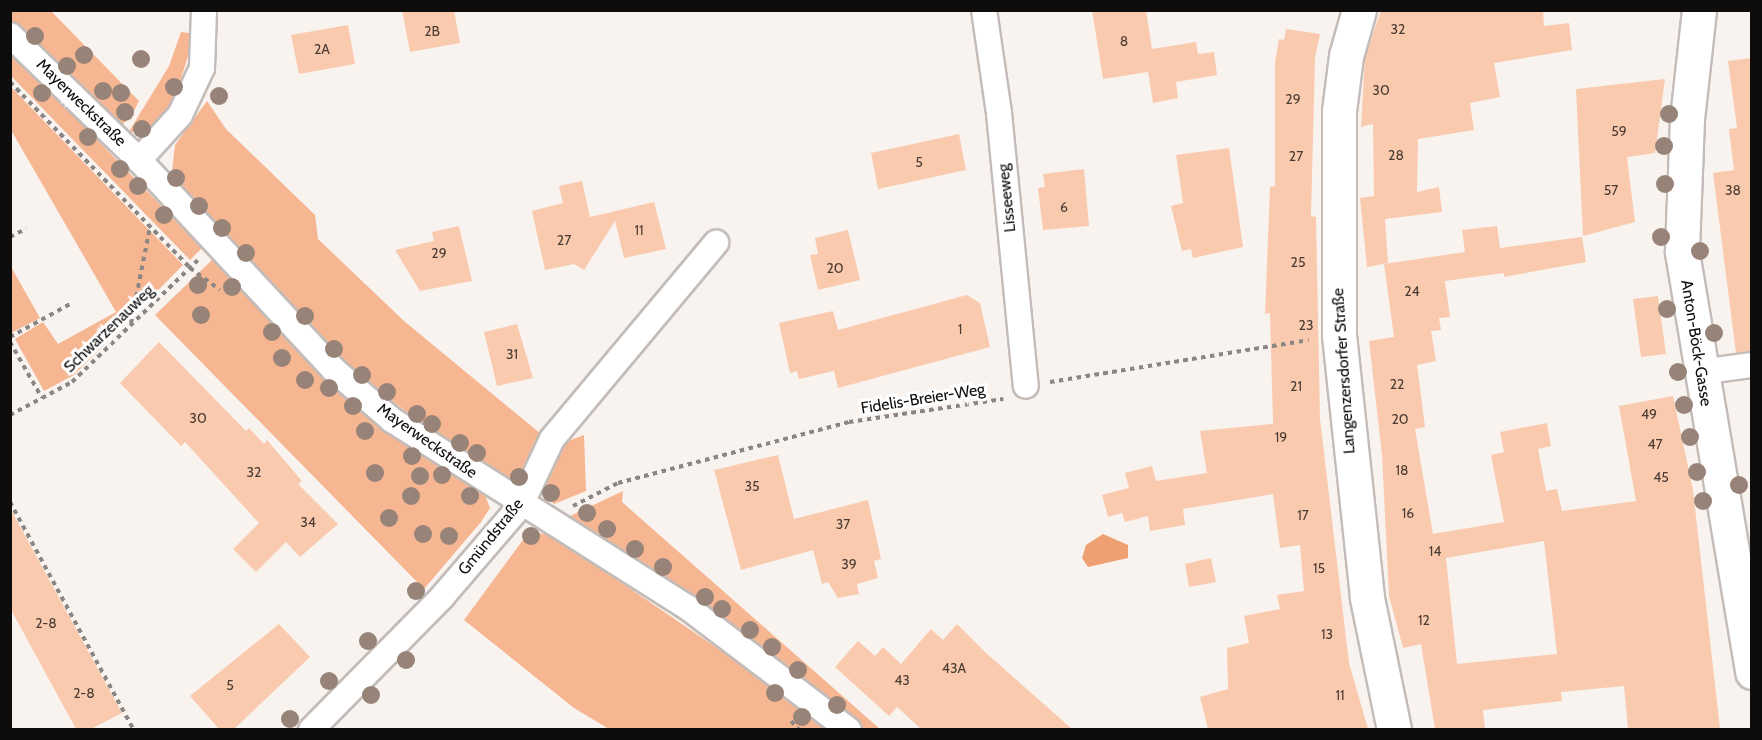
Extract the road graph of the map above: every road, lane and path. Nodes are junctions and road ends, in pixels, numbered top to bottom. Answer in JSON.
{"nodes":[{"id":1,"x":204,"y":10,"type":"edge"},
{"id":2,"x":984,"y":10,"type":"edge"},
{"id":3,"x":1359,"y":10,"type":"edge"},
{"id":4,"x":1699,"y":10,"type":"edge"},
{"id":5,"x":10,"y":35,"type":"edge"},
{"id":6,"x":140,"y":160,"type":"junction"},
{"id":7,"x":150,"y":227,"type":"dead end"},
{"id":8,"x":26,"y":229,"type":"dead end"},
{"id":9,"x":10,"y":237,"type":"edge"},
{"id":10,"x":716,"y":243,"type":"dead end"},
{"id":11,"x":214,"y":245,"type":"junction"},
{"id":12,"x":70,"y":304,"type":"dead end"},
{"id":13,"x":131,"y":325,"type":"junction"},
{"id":14,"x":1339,"y":335,"type":"junction"},
{"id":15,"x":10,"y":337,"type":"edge"},
{"id":16,"x":10,"y":342,"type":"edge"},
{"id":17,"x":1752,"y":365,"type":"edge"},
{"id":18,"x":1700,"y":372,"type":"junction"},
{"id":19,"x":1026,"y":386,"type":"junction"},
{"id":20,"x":42,"y":398,"type":"junction"},
{"id":21,"x":10,"y":415,"type":"edge"},
{"id":22,"x":10,"y":502,"type":"edge"},
{"id":23,"x":521,"y":505,"type":"junction"},
{"id":24,"x":548,"y":519,"type":"junction"},
{"id":25,"x":1752,"y":672,"type":"edge"},
{"id":26,"x":134,"y":729,"type":"edge"},
{"id":27,"x":311,"y":729,"type":"edge"},
{"id":28,"x":849,"y":729,"type":"edge"},
{"id":29,"x":1394,"y":729,"type":"edge"}],
"edges":[{"from":1,"to":6,"type":"street"},
{"from":2,"to":19,"type":"street","name":"Lisseeweg"},
{"from":3,"to":14,"type":"main road","name":"Langenzersdorfer Straße"},
{"from":4,"to":18,"type":"main road","name":"Anton-Böck-Gasse"},
{"from":5,"to":6,"type":"street","name":"Mayerweckstraße"},
{"from":6,"to":11,"type":"street","name":"Mayerweckstraße"},
{"from":7,"to":13,"type":"path"},
{"from":8,"to":9,"type":"path"},
{"from":10,"to":23,"type":"street","name":"Gmündstraße"},
{"from":11,"to":13,"type":"path","name":"Schwarzenauweg"},
{"from":11,"to":23,"type":"street","name":"Mayerweckstraße"},
{"from":12,"to":15,"type":"path"},
{"from":13,"to":20,"type":"path","name":"Schwarzenauweg"},
{"from":14,"to":19,"type":"path","name":"Fidelis-Breier-Weg"},
{"from":14,"to":29,"type":"main road","name":"Langenzersdorfer Straße"},
{"from":16,"to":20,"type":"path"},
{"from":17,"to":18,"type":"street"},
{"from":18,"to":25,"type":"main road","name":"Anton-Böck-Gasse"},
{"from":19,"to":24,"type":"path","name":"Fidelis-Breier-Weg"},
{"from":20,"to":21,"type":"path","name":"Schwarzenauweg"},
{"from":22,"to":26,"type":"path"},
{"from":23,"to":24,"type":"street","name":"Mayerweckstraße"},
{"from":23,"to":27,"type":"street","name":"Gmündstraße"},
{"from":24,"to":28,"type":"street","name":"Mayerweckstraße"}]}
